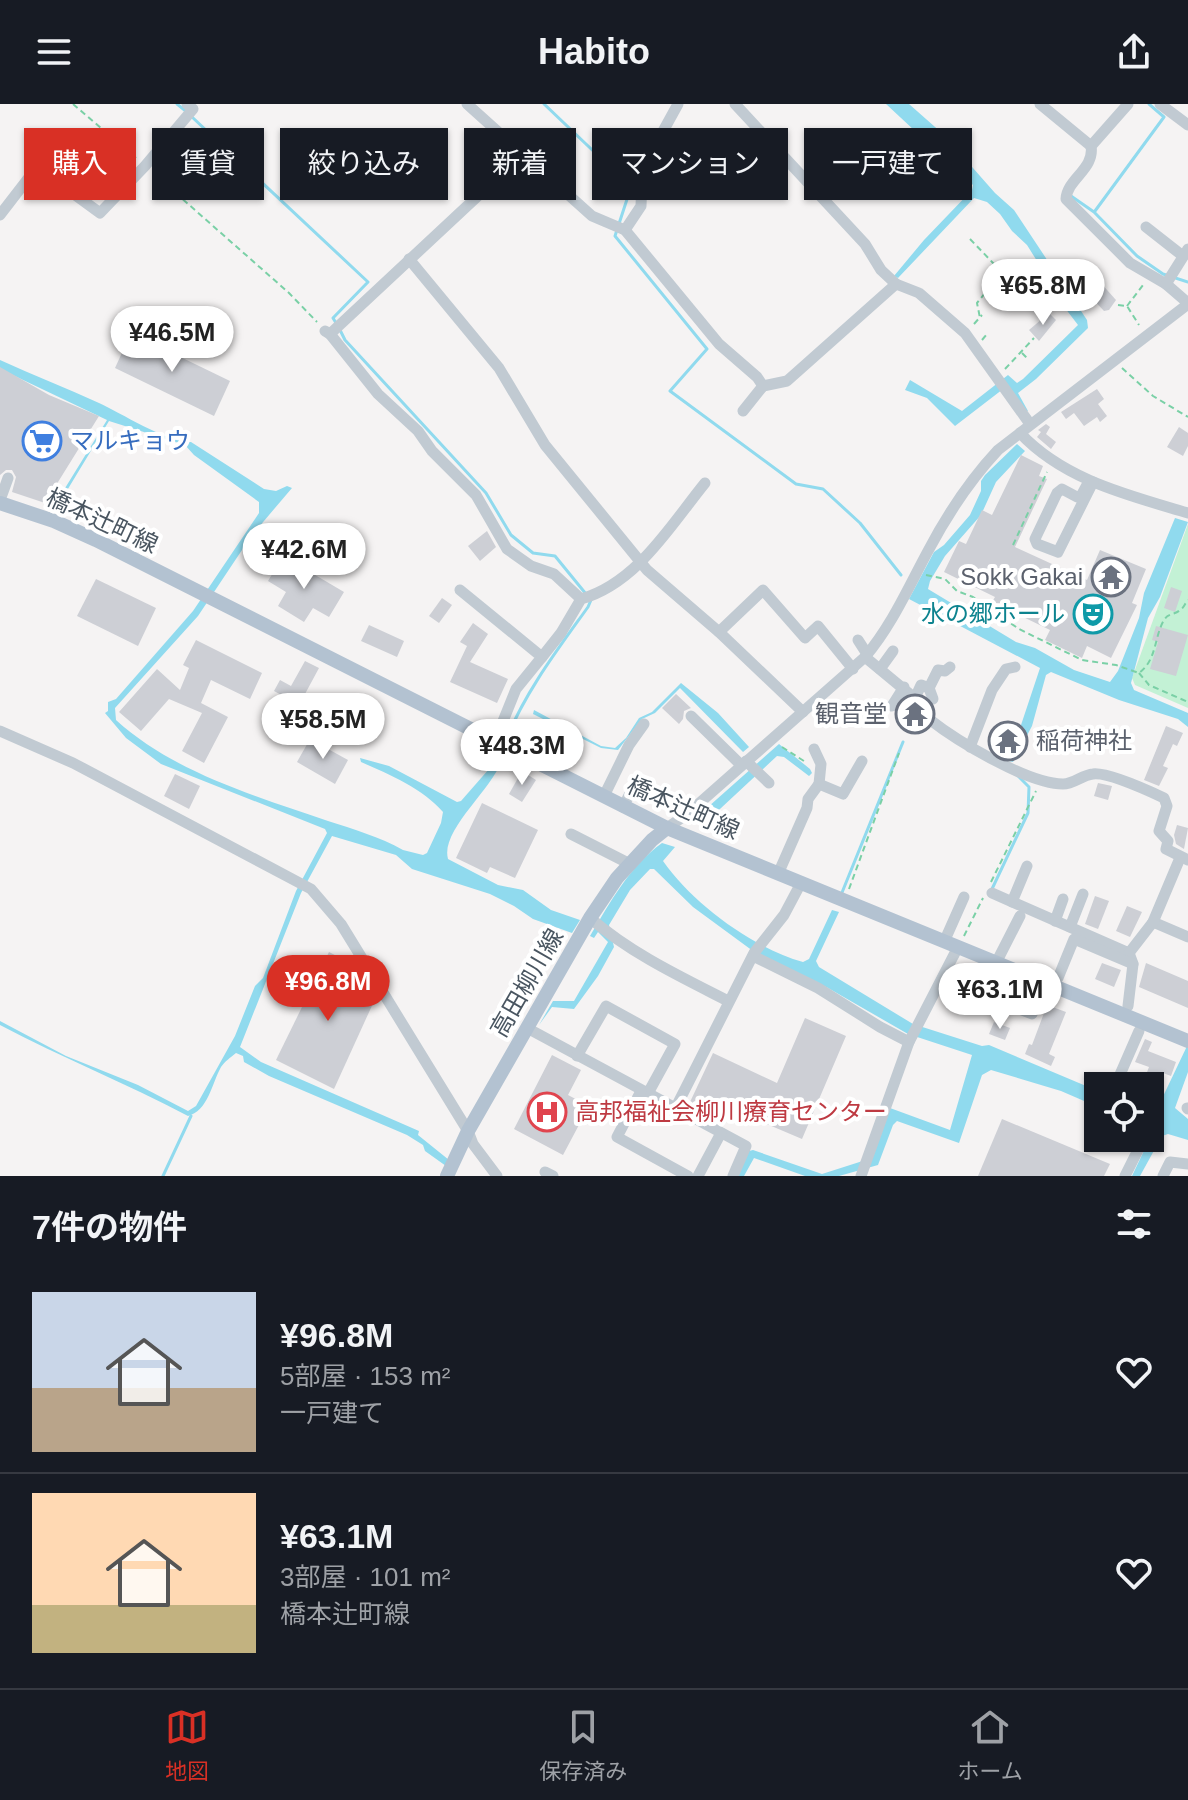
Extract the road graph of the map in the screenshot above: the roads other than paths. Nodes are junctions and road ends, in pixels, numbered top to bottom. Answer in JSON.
{"nodes":[{"id":1,"x":187,"y":104,"type":"edge"},
{"id":2,"x":467,"y":104,"type":"edge"},
{"id":3,"x":678,"y":104,"type":"edge"},
{"id":4,"x":735,"y":104,"type":"edge"},
{"id":5,"x":1040,"y":104,"type":"edge"},
{"id":6,"x":1128,"y":104,"type":"edge"},
{"id":7,"x":1160,"y":104,"type":"edge"},
{"id":8,"x":1188,"y":125,"type":"edge"},
{"id":9,"x":492,"y":128,"type":"edge"},
{"id":10,"x":1091,"y":146,"type":"junction"},
{"id":11,"x":473,"y":200,"type":"edge"},
{"id":12,"x":573,"y":200,"type":"edge"},
{"id":13,"x":0,"y":215,"type":"edge"},
{"id":14,"x":1146,"y":227,"type":"dead end"},
{"id":15,"x":625,"y":230,"type":"junction"},
{"id":16,"x":1185,"y":252,"type":"edge"},
{"id":17,"x":409,"y":259,"type":"junction"},
{"id":18,"x":1169,"y":280,"type":"junction"},
{"id":19,"x":896,"y":284,"type":"junction"},
{"id":20,"x":1188,"y":304,"type":"edge"},
{"id":21,"x":1175,"y":315,"type":"junction"},
{"id":22,"x":1188,"y":320,"type":"edge"},
{"id":23,"x":763,"y":386,"type":"junction"},
{"id":24,"x":743,"y":411,"type":"dead end"},
{"id":25,"x":1030,"y":424,"type":"junction"},
{"id":26,"x":1020,"y":433,"type":"junction"},
{"id":27,"x":8,"y":478,"type":"dead end"},
{"id":28,"x":1091,"y":482,"type":"junction"},
{"id":29,"x":705,"y":483,"type":"dead end"},
{"id":30,"x":0,"y":501,"type":"edge"},
{"id":31,"x":1188,"y":513,"type":"edge"},
{"id":32,"x":641,"y":562,"type":"junction"},
{"id":33,"x":460,"y":590,"type":"dead end"},
{"id":34,"x":581,"y":599,"type":"junction"},
{"id":35,"x":719,"y":632,"type":"junction"},
{"id":36,"x":858,"y":640,"type":"dead end"},
{"id":37,"x":893,"y":651,"type":"dead end"},
{"id":38,"x":866,"y":656,"type":"junction"},
{"id":39,"x":542,"y":657,"type":"junction"},
{"id":40,"x":950,"y":667,"type":"dead end"},
{"id":41,"x":1015,"y":667,"type":"dead end"},
{"id":42,"x":853,"y":669,"type":"junction"},
{"id":43,"x":880,"y":669,"type":"junction"},
{"id":44,"x":904,"y":687,"type":"junction"},
{"id":45,"x":914,"y":697,"type":"junction"},
{"id":46,"x":892,"y":706,"type":"dead end"},
{"id":47,"x":929,"y":708,"type":"junction"},
{"id":48,"x":803,"y":712,"type":"junction"},
{"id":49,"x":691,"y":716,"type":"dead end"},
{"id":50,"x":644,"y":724,"type":"dead end"},
{"id":51,"x":0,"y":731,"type":"edge"},
{"id":52,"x":495,"y":741,"type":"junction"},
{"id":53,"x":970,"y":747,"type":"junction"},
{"id":54,"x":814,"y":749,"type":"dead end"},
{"id":55,"x":862,"y":761,"type":"dead end"},
{"id":56,"x":749,"y":766,"type":"junction"},
{"id":57,"x":637,"y":780,"type":"dead end"},
{"id":58,"x":820,"y":780,"type":"junction"},
{"id":59,"x":769,"y":783,"type":"dead end"},
{"id":60,"x":604,"y":796,"type":"junction"},
{"id":61,"x":623,"y":807,"type":"junction"},
{"id":62,"x":667,"y":828,"type":"junction"},
{"id":63,"x":571,"y":834,"type":"dead end"},
{"id":64,"x":1184,"y":859,"type":"edge"},
{"id":65,"x":630,"y":864,"type":"junction"},
{"id":66,"x":1027,"y":866,"type":"dead end"},
{"id":67,"x":778,"y":874,"type":"junction"},
{"id":68,"x":801,"y":883,"type":"junction"},
{"id":69,"x":989,"y":890,"type":"road end"},
{"id":70,"x":1083,"y":894,"type":"dead end"},
{"id":71,"x":964,"y":897,"type":"dead end"},
{"id":72,"x":1063,"y":899,"type":"dead end"},
{"id":73,"x":1012,"y":902,"type":"junction"},
{"id":74,"x":1020,"y":916,"type":"dead end"},
{"id":75,"x":593,"y":921,"type":"junction"},
{"id":76,"x":1055,"y":921,"type":"junction"},
{"id":77,"x":1153,"y":922,"type":"junction"},
{"id":78,"x":1070,"y":927,"type":"junction"},
{"id":79,"x":1188,"y":937,"type":"edge"},
{"id":80,"x":955,"y":942,"type":"junction"},
{"id":81,"x":756,"y":951,"type":"junction"},
{"id":82,"x":1131,"y":958,"type":"junction"},
{"id":83,"x":996,"y":963,"type":"junction"},
{"id":84,"x":1051,"y":980,"type":"junction"},
{"id":85,"x":1006,"y":987,"type":"dead end"},
{"id":86,"x":1037,"y":1000,"type":"junction"},
{"id":87,"x":728,"y":1001,"type":"junction"},
{"id":88,"x":1002,"y":1002,"type":"dead end"},
{"id":89,"x":1128,"y":1006,"type":"dead end"},
{"id":90,"x":527,"y":1028,"type":"junction"},
{"id":91,"x":1139,"y":1031,"type":"dead end"},
{"id":92,"x":911,"y":1039,"type":"junction"},
{"id":93,"x":1188,"y":1041,"type":"edge"},
{"id":94,"x":577,"y":1056,"type":"junction"},
{"id":95,"x":1121,"y":1072,"type":"edge"},
{"id":96,"x":644,"y":1093,"type":"junction"},
{"id":97,"x":675,"y":1109,"type":"junction"},
{"id":98,"x":468,"y":1131,"type":"junction"},
{"id":99,"x":721,"y":1133,"type":"junction"},
{"id":100,"x":1137,"y":1152,"type":"edge"},
{"id":101,"x":1188,"y":1164,"type":"edge"},
{"id":102,"x":447,"y":1176,"type":"edge"},
{"id":103,"x":497,"y":1176,"type":"edge"},
{"id":104,"x":688,"y":1176,"type":"edge"},
{"id":105,"x":698,"y":1176,"type":"edge"},
{"id":106,"x":733,"y":1176,"type":"edge"},
{"id":107,"x":861,"y":1176,"type":"edge"},
{"id":108,"x":1125,"y":1176,"type":"edge"},
{"id":109,"x":1163,"y":1176,"type":"edge"}],
"edges":[{"from":1,"to":13,"type":"street"},
{"from":2,"to":9,"type":"street"},
{"from":3,"to":15,"type":"street"},
{"from":4,"to":19,"type":"street"},
{"from":5,"to":10,"type":"street"},
{"from":6,"to":10,"type":"street"},
{"from":7,"to":8,"type":"street"},
{"from":10,"to":18,"type":"street"},
{"from":11,"to":17,"type":"street"},
{"from":12,"to":15,"type":"street"},
{"from":14,"to":16,"type":"street"},
{"from":15,"to":23,"type":"street"},
{"from":16,"to":18,"type":"street"},
{"from":17,"to":32,"type":"street"},
{"from":17,"to":34,"type":"street"},
{"from":18,"to":20,"type":"street"},
{"from":19,"to":23,"type":"street"},
{"from":19,"to":25,"type":"street"},
{"from":20,"to":21,"type":"street"},
{"from":21,"to":22,"type":"street"},
{"from":21,"to":25,"type":"street"},
{"from":23,"to":24,"type":"street"},
{"from":25,"to":26,"type":"street"},
{"from":26,"to":28,"type":"street"},
{"from":26,"to":38,"type":"street"},
{"from":27,"to":30,"type":"street"},
{"from":28,"to":28,"type":"street"},
{"from":28,"to":31,"type":"street"},
{"from":29,"to":32,"type":"street"},
{"from":30,"to":52,"type":"main road","name":"橋本辻町線"},
{"from":32,"to":34,"type":"street"},
{"from":32,"to":35,"type":"street"},
{"from":33,"to":39,"type":"street"},
{"from":34,"to":39,"type":"street"},
{"from":35,"to":42,"type":"street"},
{"from":35,"to":48,"type":"street"},
{"from":36,"to":38,"type":"street"},
{"from":37,"to":43,"type":"street"},
{"from":38,"to":42,"type":"street"},
{"from":38,"to":43,"type":"street"},
{"from":39,"to":52,"type":"street"},
{"from":40,"to":47,"type":"street"},
{"from":41,"to":53,"type":"street"},
{"from":42,"to":48,"type":"street"},
{"from":43,"to":44,"type":"street"},
{"from":44,"to":45,"type":"street"},
{"from":44,"to":46,"type":"street"},
{"from":45,"to":47,"type":"street"},
{"from":45,"to":47,"type":"street"},
{"from":45,"to":47,"type":"street"},
{"from":47,"to":53,"type":"street"},
{"from":48,"to":56,"type":"street"},
{"from":49,"to":56,"type":"street"},
{"from":50,"to":60,"type":"street"},
{"from":51,"to":98,"type":"street"},
{"from":52,"to":60,"type":"main road","name":"橋本辻町線"},
{"from":53,"to":64,"type":"street"},
{"from":54,"to":58,"type":"street"},
{"from":55,"to":58,"type":"street"},
{"from":56,"to":59,"type":"street"},
{"from":56,"to":62,"type":"street"},
{"from":57,"to":61,"type":"street"},
{"from":58,"to":67,"type":"street"},
{"from":60,"to":61,"type":"main road","name":"橋本辻町線"},
{"from":61,"to":62,"type":"main road","name":"橋本辻町線"},
{"from":62,"to":65,"type":"main road","name":"高田柳川線"},
{"from":62,"to":67,"type":"main road","name":"橋本辻町線"},
{"from":63,"to":65,"type":"street"},
{"from":64,"to":77,"type":"street"},
{"from":65,"to":75,"type":"main road","name":"高田柳川線"},
{"from":66,"to":73,"type":"street"},
{"from":67,"to":68,"type":"main road","name":"橋本辻町線"},
{"from":68,"to":80,"type":"main road","name":"橋本辻町線"},
{"from":68,"to":81,"type":"street"},
{"from":69,"to":73,"type":"street"},
{"from":70,"to":78,"type":"street"},
{"from":71,"to":80,"type":"street"},
{"from":72,"to":76,"type":"street"},
{"from":73,"to":76,"type":"street"},
{"from":74,"to":83,"type":"street"},
{"from":75,"to":87,"type":"street"},
{"from":75,"to":90,"type":"main road","name":"高田柳川線"},
{"from":76,"to":78,"type":"street"},
{"from":77,"to":79,"type":"street"},
{"from":77,"to":82,"type":"street"},
{"from":78,"to":82,"type":"street"},
{"from":80,"to":83,"type":"main road","name":"橋本辻町線"},
{"from":80,"to":92,"type":"street"},
{"from":81,"to":87,"type":"street"},
{"from":81,"to":92,"type":"street"},
{"from":82,"to":84,"type":"street"},
{"from":82,"to":89,"type":"street"},
{"from":83,"to":84,"type":"main road","name":"橋本辻町線"},
{"from":84,"to":86,"type":"street"},
{"from":84,"to":93,"type":"main road","name":"橋本辻町線"},
{"from":85,"to":86,"type":"street"},
{"from":86,"to":88,"type":"street"},
{"from":87,"to":97,"type":"street"},
{"from":90,"to":94,"type":"street"},
{"from":90,"to":98,"type":"main road","name":"高田柳川線"},
{"from":91,"to":95,"type":"street"},
{"from":92,"to":107,"type":"street"},
{"from":94,"to":96,"type":"street"},
{"from":94,"to":96,"type":"street"},
{"from":96,"to":97,"type":"street"},
{"from":96,"to":104,"type":"street"},
{"from":97,"to":99,"type":"street"},
{"from":98,"to":102,"type":"main road","name":"高田柳川線"},
{"from":98,"to":103,"type":"street"},
{"from":99,"to":105,"type":"street"},
{"from":99,"to":106,"type":"street"},
{"from":100,"to":108,"type":"street"},
{"from":101,"to":109,"type":"street"}]}
